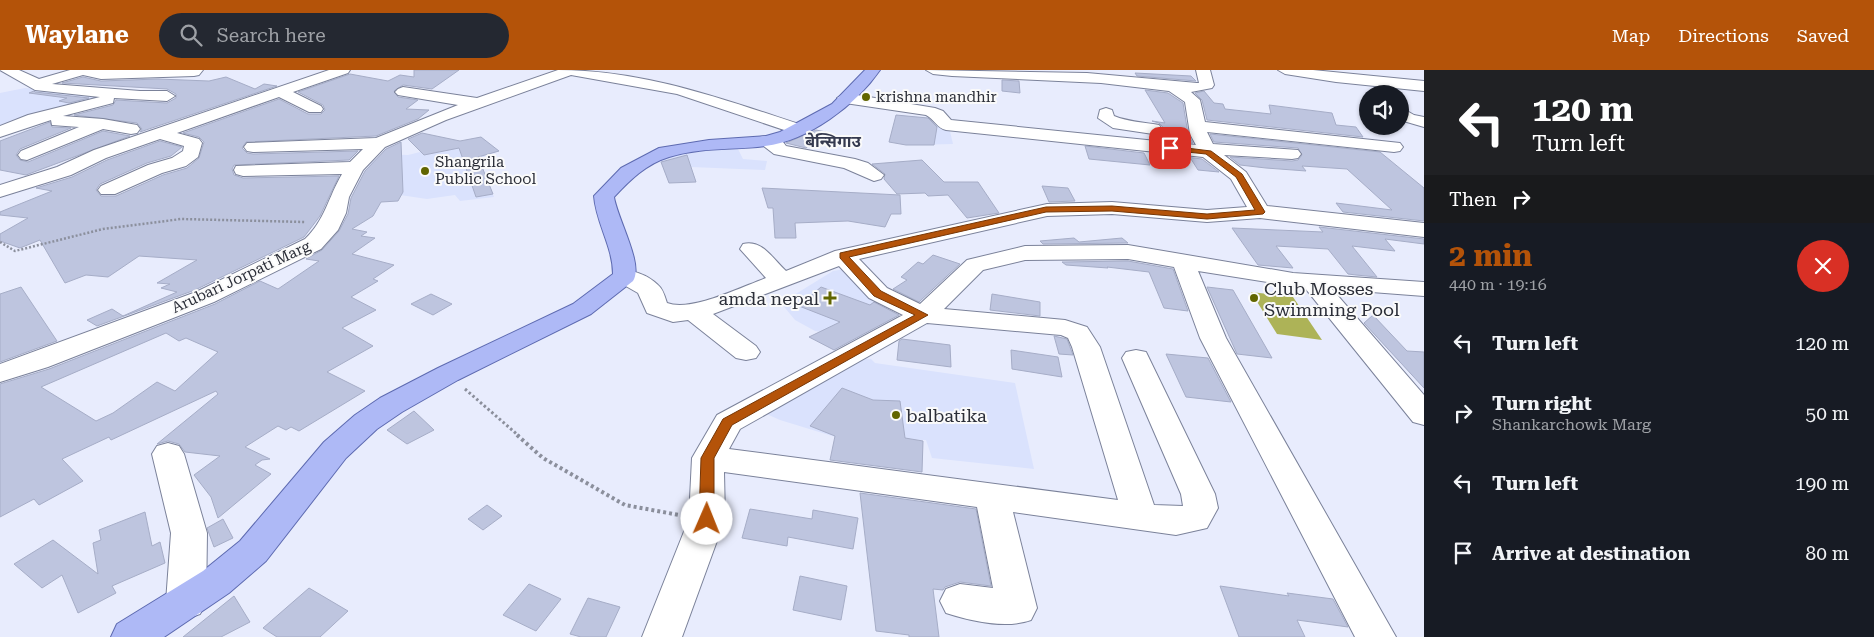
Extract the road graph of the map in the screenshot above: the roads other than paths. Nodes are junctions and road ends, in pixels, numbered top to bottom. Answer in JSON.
{"nodes":[{"id":1,"x":8,"y":70,"type":"edge"},
{"id":2,"x":212,"y":70,"type":"edge"},
{"id":3,"x":343,"y":70,"type":"edge"},
{"id":4,"x":572,"y":70,"type":"edge"},
{"id":5,"x":873,"y":70,"type":"edge"},
{"id":6,"x":933,"y":70,"type":"edge"},
{"id":7,"x":1204,"y":70,"type":"edge"},
{"id":8,"x":1285,"y":70,"type":"edge"},
{"id":9,"x":195,"y":71,"type":"edge"},
{"id":10,"x":36,"y":83,"type":"junction"},
{"id":11,"x":1172,"y":86,"type":"junction"},
{"id":12,"x":1424,"y":86,"type":"edge"},
{"id":13,"x":280,"y":92,"type":"junction"},
{"id":14,"x":403,"y":92,"type":"dead end"},
{"id":15,"x":127,"y":94,"type":"junction"},
{"id":16,"x":1409,"y":95,"type":"edge"},
{"id":17,"x":167,"y":96,"type":"dead end"},
{"id":18,"x":1424,"y":97,"type":"edge"},
{"id":19,"x":845,"y":98,"type":"junction"},
{"id":20,"x":477,"y":104,"type":"junction"},
{"id":21,"x":314,"y":110,"type":"dead end"},
{"id":22,"x":1106,"y":113,"type":"dead end"},
{"id":23,"x":34,"y":119,"type":"junction"},
{"id":24,"x":1409,"y":119,"type":"edge"},
{"id":25,"x":1424,"y":122,"type":"edge"},
{"id":26,"x":103,"y":124,"type":"junction"},
{"id":27,"x":131,"y":129,"type":"dead end"},
{"id":28,"x":796,"y":129,"type":"junction"},
{"id":29,"x":0,"y":132,"type":"edge"},
{"id":30,"x":160,"y":134,"type":"junction"},
{"id":31,"x":1194,"y":138,"type":"junction"},
{"id":32,"x":766,"y":141,"type":"junction"},
{"id":33,"x":379,"y":143,"type":"junction"},
{"id":34,"x":253,"y":147,"type":"dead end"},
{"id":35,"x":1394,"y":147,"type":"dead end"},
{"id":36,"x":1296,"y":154,"type":"dead end"},
{"id":37,"x":27,"y":155,"type":"dead end"},
{"id":38,"x":355,"y":168,"type":"junction"},
{"id":39,"x":243,"y":170,"type":"dead end"},
{"id":40,"x":874,"y":176,"type":"dead end"},
{"id":41,"x":0,"y":190,"type":"edge"},
{"id":42,"x":108,"y":190,"type":"dead end"},
{"id":43,"x":1260,"y":212,"type":"junction"},
{"id":44,"x":1424,"y":230,"type":"edge"},
{"id":45,"x":751,"y":249,"type":"dead end"},
{"id":46,"x":843,"y":256,"type":"junction"},
{"id":47,"x":1184,"y":260,"type":"junction"},
{"id":48,"x":625,"y":276,"type":"junction"},
{"id":49,"x":782,"y":281,"type":"junction"},
{"id":50,"x":1313,"y":282,"type":"junction"},
{"id":51,"x":1424,"y":289,"type":"edge"},
{"id":52,"x":694,"y":312,"type":"junction"},
{"id":53,"x":923,"y":315,"type":"junction"},
{"id":54,"x":746,"y":352,"type":"dead end"},
{"id":55,"x":1136,"y":358,"type":"dead end"},
{"id":56,"x":0,"y":372,"type":"edge"},
{"id":57,"x":1424,"y":415,"type":"edge"},
{"id":58,"x":168,"y":454,"type":"dead end"},
{"id":59,"x":708,"y":458,"type":"junction"},
{"id":60,"x":992,"y":497,"type":"junction"},
{"id":61,"x":1141,"y":517,"type":"junction"},
{"id":62,"x":960,"y":601,"type":"dead end"},
{"id":63,"x":186,"y":602,"type":"junction"},
{"id":64,"x":131,"y":637,"type":"edge"},
{"id":65,"x":662,"y":637,"type":"edge"},
{"id":66,"x":1376,"y":637,"type":"edge"}],
"edges":[{"from":1,"to":10,"type":"street"},
{"from":2,"to":9,"type":"street"},
{"from":3,"to":13,"type":"street"},
{"from":4,"to":20,"type":"street","name":"Arubari Jorpati Marg"},
{"from":4,"to":28,"type":"street"},
{"from":5,"to":19,"type":"main road"},
{"from":6,"to":11,"type":"street"},
{"from":7,"to":11,"type":"street"},
{"from":8,"to":12,"type":"street"},
{"from":9,"to":10,"type":"street"},
{"from":10,"to":15,"type":"street"},
{"from":11,"to":31,"type":"street"},
{"from":13,"to":21,"type":"street"},
{"from":13,"to":30,"type":"street"},
{"from":14,"to":20,"type":"street"},
{"from":15,"to":17,"type":"street"},
{"from":15,"to":23,"type":"street"},
{"from":16,"to":18,"type":"street"},
{"from":19,"to":28,"type":"main road"},
{"from":19,"to":31,"type":"street"},
{"from":20,"to":33,"type":"street","name":"Arubari Jorpati Marg"},
{"from":22,"to":31,"type":"street"},
{"from":23,"to":26,"type":"street"},
{"from":23,"to":29,"type":"street"},
{"from":24,"to":25,"type":"street"},
{"from":26,"to":27,"type":"street"},
{"from":26,"to":37,"type":"street"},
{"from":28,"to":32,"type":"main road"},
{"from":30,"to":41,"type":"street"},
{"from":30,"to":42,"type":"street"},
{"from":31,"to":35,"type":"street"},
{"from":31,"to":36,"type":"street"},
{"from":31,"to":43,"type":"street"},
{"from":32,"to":40,"type":"street"},
{"from":32,"to":48,"type":"main road"},
{"from":33,"to":34,"type":"street"},
{"from":33,"to":38,"type":"street","name":"Arubari Jorpati Marg"},
{"from":38,"to":39,"type":"street"},
{"from":38,"to":56,"type":"street","name":"Arubari Jorpati Marg"},
{"from":43,"to":44,"type":"street"},
{"from":43,"to":46,"type":"street"},
{"from":45,"to":49,"type":"street"},
{"from":46,"to":49,"type":"street"},
{"from":46,"to":53,"type":"street"},
{"from":47,"to":50,"type":"street"},
{"from":47,"to":53,"type":"street"},
{"from":47,"to":66,"type":"street"},
{"from":48,"to":52,"type":"street"},
{"from":48,"to":63,"type":"main road"},
{"from":49,"to":52,"type":"street"},
{"from":50,"to":51,"type":"street"},
{"from":50,"to":57,"type":"street"},
{"from":52,"to":54,"type":"street"},
{"from":53,"to":59,"type":"street"},
{"from":53,"to":61,"type":"street"},
{"from":55,"to":61,"type":"street"},
{"from":58,"to":63,"type":"street"},
{"from":59,"to":60,"type":"street"},
{"from":59,"to":65,"type":"street"},
{"from":60,"to":61,"type":"street"},
{"from":60,"to":62,"type":"street"},
{"from":63,"to":64,"type":"main road"}]}
